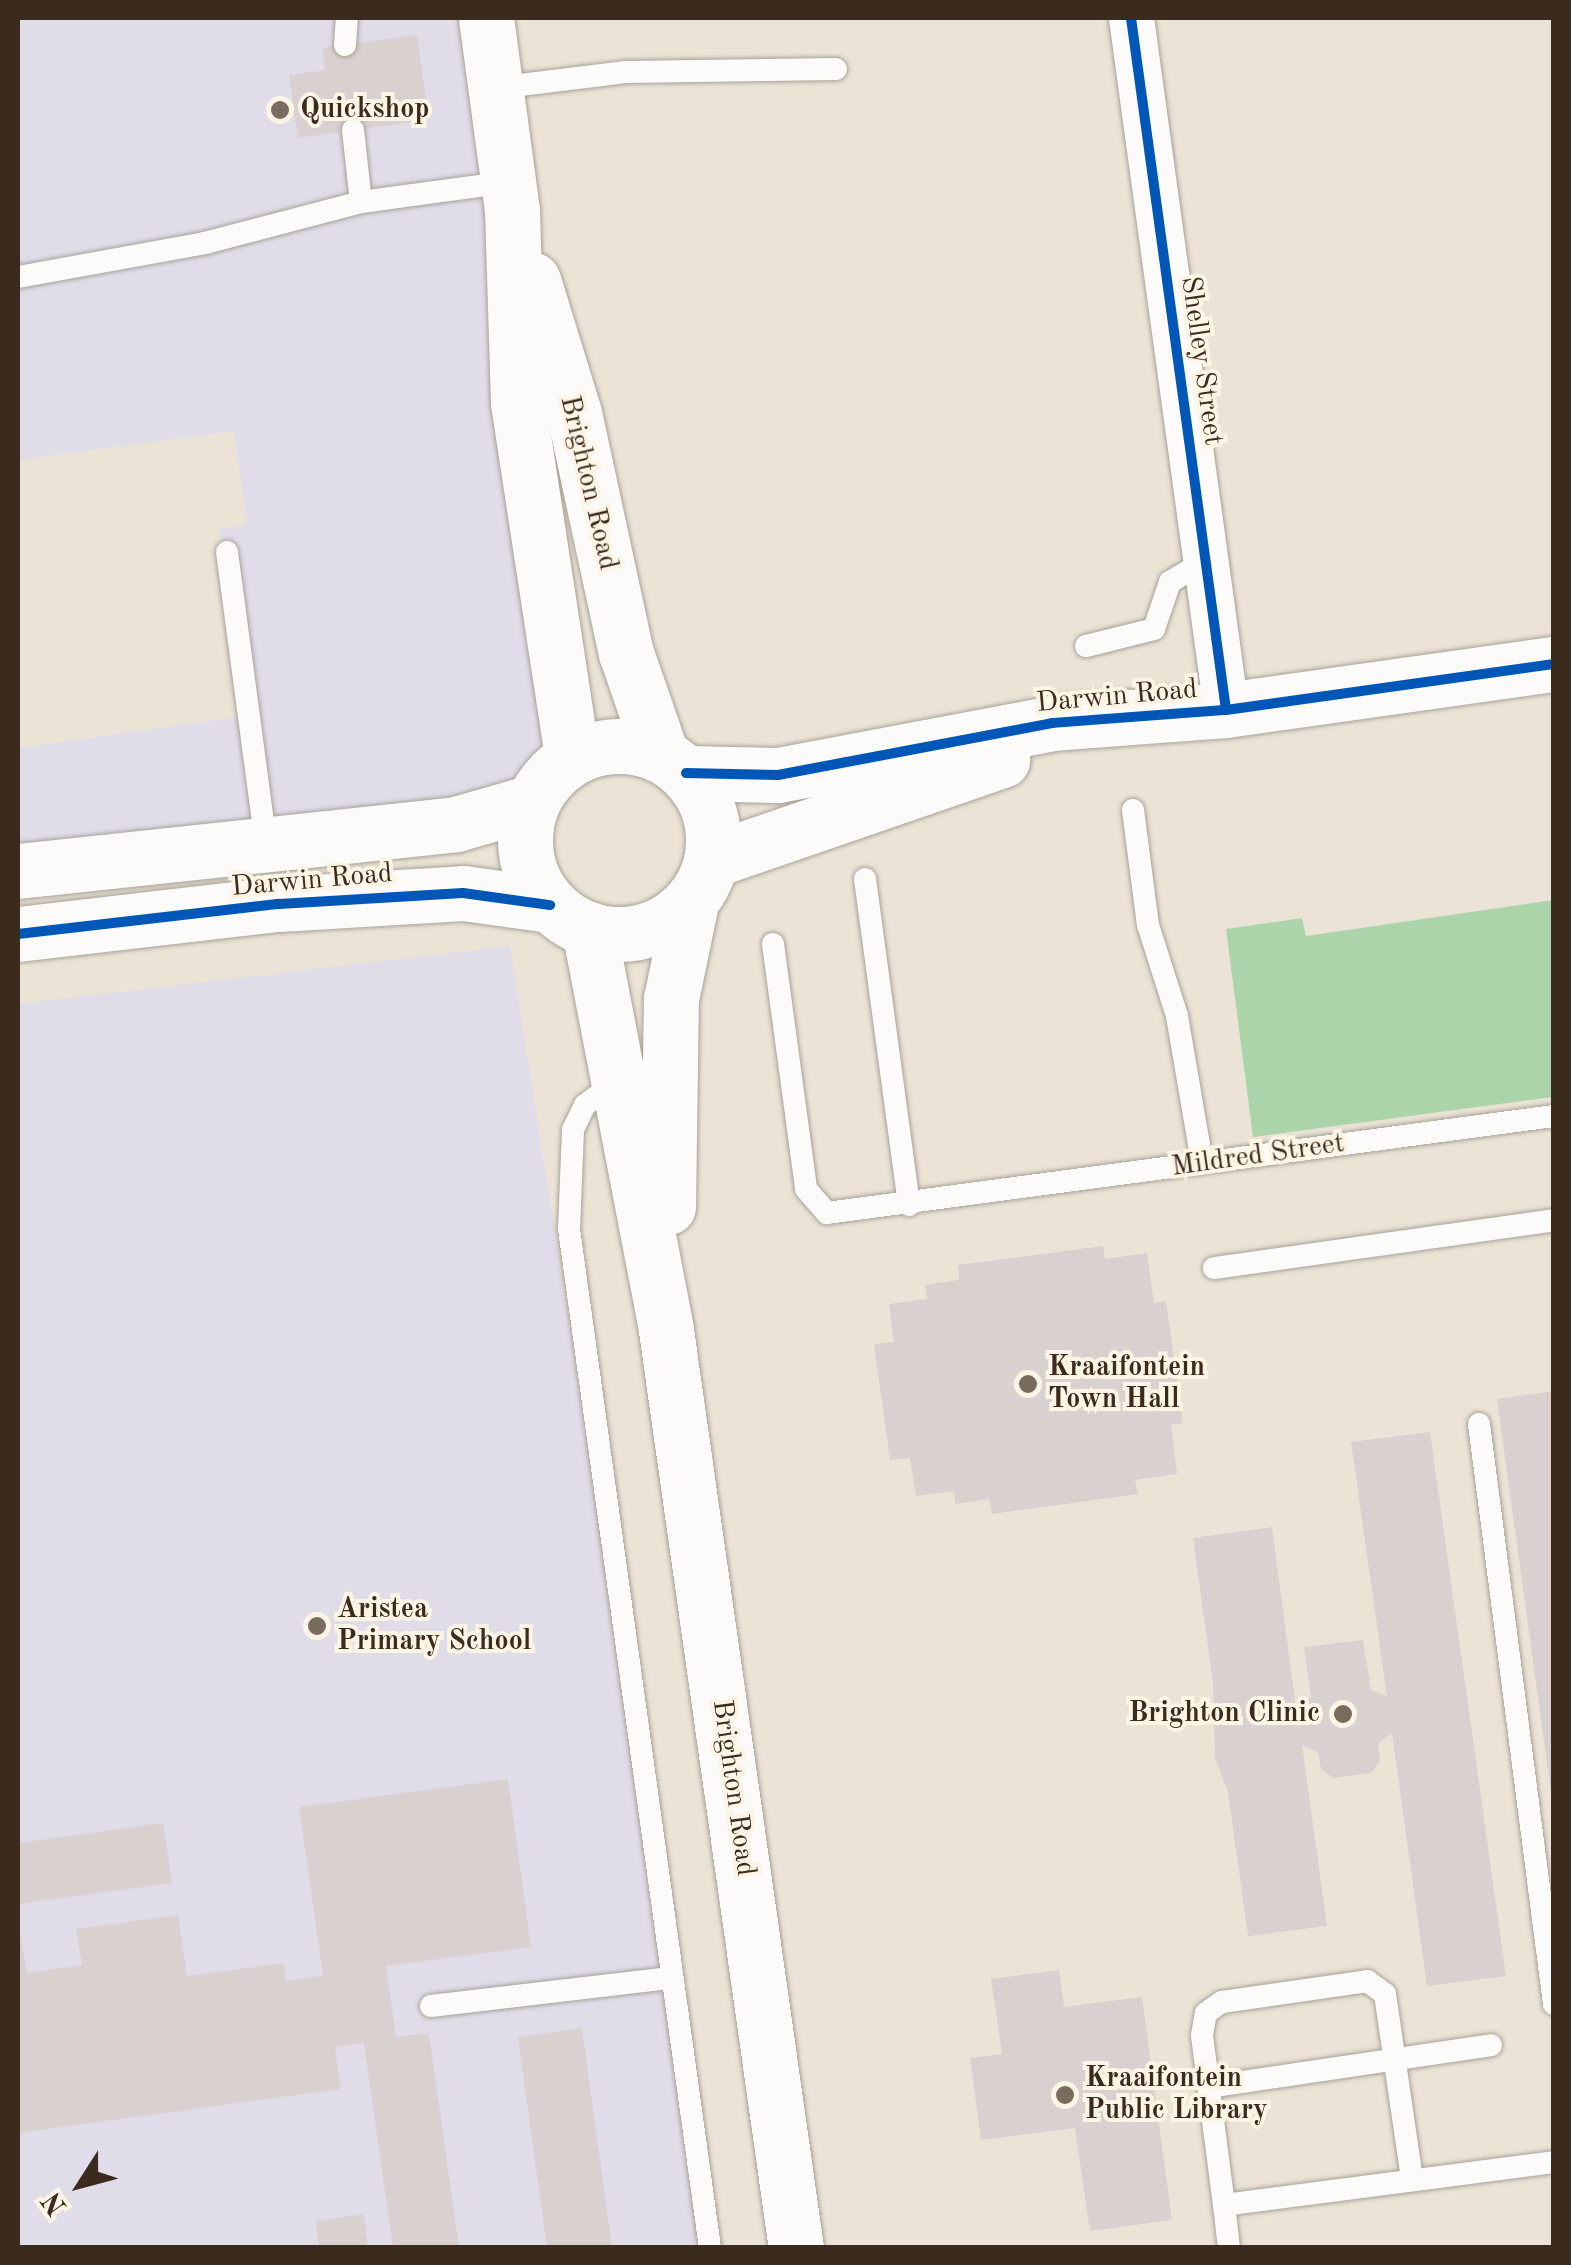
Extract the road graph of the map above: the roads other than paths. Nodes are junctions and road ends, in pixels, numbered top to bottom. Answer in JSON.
{"nodes":[{"id":1,"x":347,"y":18,"type":"edge"},
{"id":2,"x":486,"y":18,"type":"edge"},
{"id":3,"x":1132,"y":18,"type":"edge"},
{"id":4,"x":345,"y":45,"type":"dead end"},
{"id":5,"x":836,"y":69,"type":"dead end"},
{"id":6,"x":496,"y":88,"type":"junction"},
{"id":7,"x":354,"y":130,"type":"dead end"},
{"id":8,"x":510,"y":197,"type":"junction"},
{"id":9,"x":361,"y":202,"type":"junction"},
{"id":10,"x":18,"y":278,"type":"edge"},
{"id":11,"x":226,"y":552,"type":"dead end"},
{"id":12,"x":1206,"y":561,"type":"junction"},
{"id":13,"x":1086,"y":646,"type":"dead end"},
{"id":14,"x":1554,"y":664,"type":"edge"},
{"id":15,"x":1226,"y":710,"type":"junction"},
{"id":16,"x":1134,"y":720,"type":"junction"},
{"id":17,"x":572,"y":757,"type":"junction"},
{"id":18,"x":674,"y":764,"type":"junction"},
{"id":19,"x":532,"y":802,"type":"junction"},
{"id":20,"x":1132,"y":810,"type":"dead end"},
{"id":21,"x":266,"y":846,"type":"junction"},
{"id":22,"x":18,"y":871,"type":"edge"},
{"id":23,"x":865,"y":879,"type":"dead end"},
{"id":24,"x":701,"y":881,"type":"junction"},
{"id":25,"x":570,"y":917,"type":"junction"},
{"id":26,"x":18,"y":934,"type":"edge"},
{"id":27,"x":773,"y":944,"type":"dead end"},
{"id":28,"x":620,"y":1079,"type":"junction"},
{"id":29,"x":1554,"y":1116,"type":"edge"},
{"id":30,"x":1202,"y":1163,"type":"junction"},
{"id":31,"x":909,"y":1205,"type":"junction"},
{"id":32,"x":1554,"y":1220,"type":"edge"},
{"id":33,"x":1214,"y":1268,"type":"dead end"},
{"id":34,"x":666,"y":1330,"type":"junction"},
{"id":35,"x":1479,"y":1424,"type":"dead end"},
{"id":36,"x":668,"y":1978,"type":"junction"},
{"id":37,"x":1554,"y":2004,"type":"edge"},
{"id":38,"x":431,"y":2006,"type":"dead end"},
{"id":39,"x":1491,"y":2045,"type":"dead end"},
{"id":40,"x":1394,"y":2060,"type":"junction"},
{"id":41,"x":1208,"y":2087,"type":"junction"},
{"id":42,"x":1554,"y":2162,"type":"edge"},
{"id":43,"x":1412,"y":2180,"type":"junction"},
{"id":44,"x":1224,"y":2205,"type":"junction"},
{"id":45,"x":710,"y":2248,"type":"edge"},
{"id":46,"x":796,"y":2248,"type":"edge"},
{"id":47,"x":1229,"y":2248,"type":"edge"}],
"edges":[{"from":1,"to":4,"type":"lane"},
{"from":2,"to":6,"type":"main road","name":"Brighton Road"},
{"from":3,"to":12,"type":"street","name":"Shelley Street"},
{"from":5,"to":6,"type":"lane"},
{"from":6,"to":8,"type":"main road","name":"Brighton Road"},
{"from":7,"to":9,"type":"lane"},
{"from":8,"to":9,"type":"lane"},
{"from":8,"to":17,"type":"main road","name":"Brighton Road"},
{"from":8,"to":18,"type":"main road","name":"Brighton Road"},
{"from":9,"to":10,"type":"lane"},
{"from":11,"to":21,"type":"lane"},
{"from":12,"to":13,"type":"lane"},
{"from":12,"to":15,"type":"street","name":"Shelley Street"},
{"from":14,"to":15,"type":"main road","name":"Darwin Road"},
{"from":15,"to":16,"type":"main road","name":"Darwin Road"},
{"from":16,"to":18,"type":"main road","name":"Darwin Road"},
{"from":16,"to":24,"type":"main road","name":"Darwin Road"},
{"from":17,"to":18,"type":"main road"},
{"from":17,"to":19,"type":"main road"},
{"from":18,"to":24,"type":"main road"},
{"from":19,"to":21,"type":"main road","name":"Darwin Road"},
{"from":19,"to":25,"type":"main road"},
{"from":20,"to":30,"type":"lane"},
{"from":21,"to":22,"type":"main road","name":"Darwin Road"},
{"from":23,"to":31,"type":"lane"},
{"from":24,"to":25,"type":"main road"},
{"from":24,"to":34,"type":"main road","name":"Brighton Road"},
{"from":25,"to":26,"type":"main road","name":"Darwin Road"},
{"from":25,"to":28,"type":"main road","name":"Brighton Road"},
{"from":27,"to":31,"type":"lane","name":"Mildred Street"},
{"from":28,"to":34,"type":"main road","name":"Brighton Road"},
{"from":28,"to":36,"type":"lane"},
{"from":29,"to":30,"type":"lane","name":"Mildred Street"},
{"from":30,"to":31,"type":"lane","name":"Mildred Street"},
{"from":32,"to":33,"type":"lane"},
{"from":34,"to":46,"type":"main road","name":"Brighton Road"},
{"from":35,"to":37,"type":"lane"},
{"from":36,"to":38,"type":"lane"},
{"from":36,"to":45,"type":"lane"},
{"from":39,"to":40,"type":"lane"},
{"from":40,"to":41,"type":"lane"},
{"from":40,"to":41,"type":"lane"},
{"from":40,"to":43,"type":"lane"},
{"from":41,"to":44,"type":"lane"},
{"from":42,"to":43,"type":"lane"},
{"from":43,"to":44,"type":"lane"},
{"from":44,"to":47,"type":"lane"}]}
